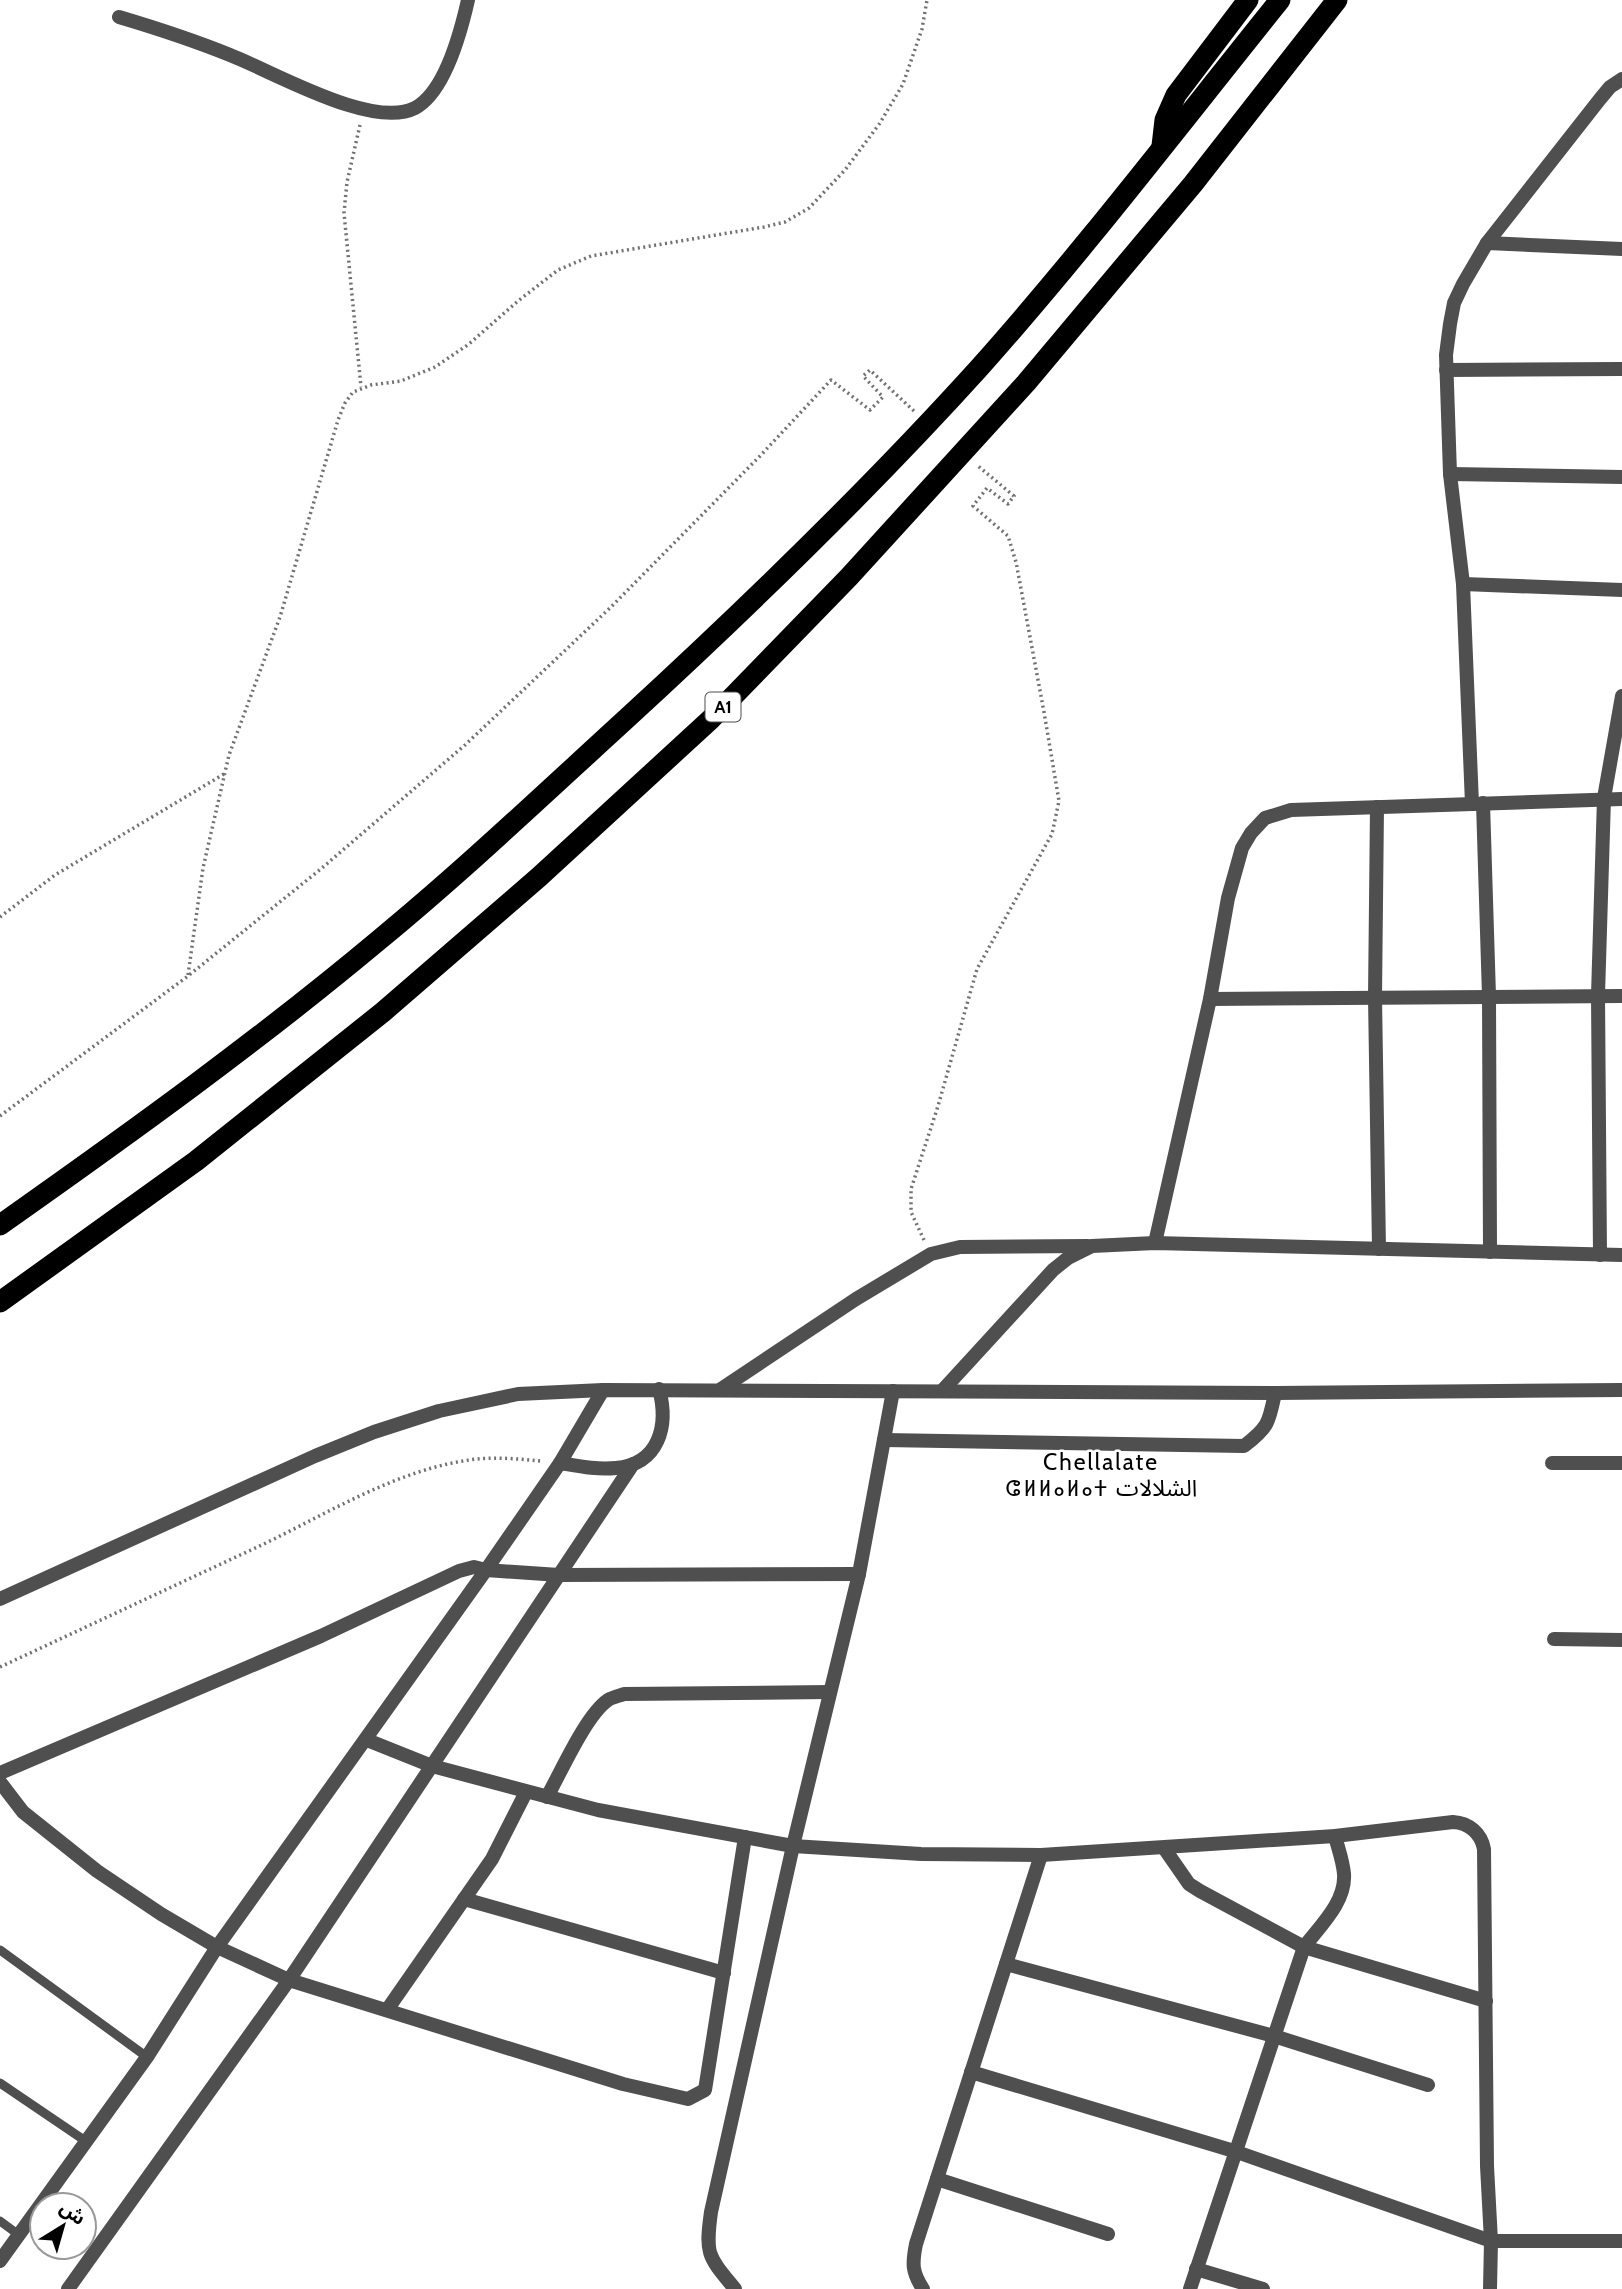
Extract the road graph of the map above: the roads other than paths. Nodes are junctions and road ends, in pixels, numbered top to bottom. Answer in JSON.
{"nodes":[{"id":1,"x":468,"y":0,"type":"edge"},
{"id":2,"x":1248,"y":0,"type":"edge"},
{"id":3,"x":1280,"y":0,"type":"edge"},
{"id":4,"x":1337,"y":0,"type":"edge"},
{"id":5,"x":119,"y":17,"type":"dead end"},
{"id":6,"x":1622,"y":79,"type":"edge"},
{"id":7,"x":1162,"y":147,"type":"junction"},
{"id":8,"x":1487,"y":243,"type":"junction"},
{"id":9,"x":1622,"y":248,"type":"edge"},
{"id":10,"x":1622,"y":369,"type":"edge"},
{"id":11,"x":1446,"y":370,"type":"junction"},
{"id":12,"x":1450,"y":474,"type":"junction"},
{"id":13,"x":1622,"y":477,"type":"edge"},
{"id":14,"x":1463,"y":584,"type":"junction"},
{"id":15,"x":1622,"y":590,"type":"edge"},
{"id":16,"x":1622,"y":696,"type":"edge"},
{"id":17,"x":1604,"y":798,"type":"junction"},
{"id":18,"x":1622,"y":799,"type":"edge"},
{"id":19,"x":1477,"y":804,"type":"junction"},
{"id":20,"x":1377,"y":807,"type":"junction"},
{"id":21,"x":1598,"y":995,"type":"junction"},
{"id":22,"x":1489,"y":996,"type":"junction"},
{"id":23,"x":1622,"y":996,"type":"edge"},
{"id":24,"x":1375,"y":997,"type":"junction"},
{"id":25,"x":1210,"y":999,"type":"junction"},
{"id":26,"x":0,"y":1225,"type":"edge"},
{"id":27,"x":1155,"y":1243,"type":"junction"},
{"id":28,"x":1091,"y":1247,"type":"junction"},
{"id":29,"x":1379,"y":1250,"type":"junction"},
{"id":30,"x":1490,"y":1252,"type":"junction"},
{"id":31,"x":1600,"y":1255,"type":"junction"},
{"id":32,"x":1622,"y":1255,"type":"edge"},
{"id":33,"x":0,"y":1302,"type":"edge"},
{"id":34,"x":659,"y":1389,"type":"junction"},
{"id":35,"x":603,"y":1390,"type":"junction"},
{"id":36,"x":721,"y":1390,"type":"junction"},
{"id":37,"x":1622,"y":1390,"type":"edge"},
{"id":38,"x":893,"y":1391,"type":"junction"},
{"id":39,"x":942,"y":1391,"type":"junction"},
{"id":40,"x":1275,"y":1393,"type":"junction"},
{"id":41,"x":884,"y":1440,"type":"junction"},
{"id":42,"x":1552,"y":1462,"type":"dead end"},
{"id":43,"x":560,"y":1463,"type":"junction"},
{"id":44,"x":1622,"y":1463,"type":"edge"},
{"id":45,"x":633,"y":1464,"type":"junction"},
{"id":46,"x":486,"y":1570,"type":"junction"},
{"id":47,"x":559,"y":1574,"type":"junction"},
{"id":48,"x":859,"y":1574,"type":"junction"},
{"id":49,"x":0,"y":1599,"type":"edge"},
{"id":50,"x":1554,"y":1639,"type":"dead end"},
{"id":51,"x":1622,"y":1640,"type":"edge"},
{"id":52,"x":830,"y":1692,"type":"junction"},
{"id":53,"x":367,"y":1740,"type":"junction"},
{"id":54,"x":432,"y":1766,"type":"junction"},
{"id":55,"x":0,"y":1773,"type":"edge"},
{"id":56,"x":0,"y":1782,"type":"edge"},
{"id":57,"x":526,"y":1792,"type":"junction"},
{"id":58,"x":548,"y":1797,"type":"junction"},
{"id":59,"x":1335,"y":1836,"type":"junction"},
{"id":60,"x":745,"y":1837,"type":"junction"},
{"id":61,"x":793,"y":1846,"type":"junction"},
{"id":62,"x":1164,"y":1848,"type":"junction"},
{"id":63,"x":1041,"y":1856,"type":"junction"},
{"id":64,"x":464,"y":1899,"type":"junction"},
{"id":65,"x":217,"y":1947,"type":"junction"},
{"id":66,"x":1304,"y":1947,"type":"junction"},
{"id":67,"x":0,"y":1950,"type":"edge"},
{"id":68,"x":1006,"y":1964,"type":"junction"},
{"id":69,"x":724,"y":1973,"type":"junction"},
{"id":70,"x":289,"y":1980,"type":"junction"},
{"id":71,"x":1486,"y":2001,"type":"junction"},
{"id":72,"x":387,"y":2010,"type":"junction"},
{"id":73,"x":1274,"y":2036,"type":"junction"},
{"id":74,"x":147,"y":2057,"type":"junction"},
{"id":75,"x":971,"y":2072,"type":"junction"},
{"id":76,"x":0,"y":2082,"type":"edge"},
{"id":77,"x":1428,"y":2085,"type":"dead end"},
{"id":78,"x":88,"y":2142,"type":"junction"},
{"id":79,"x":1234,"y":2151,"type":"junction"},
{"id":80,"x":937,"y":2179,"type":"junction"},
{"id":81,"x":0,"y":2221,"type":"edge"},
{"id":82,"x":1108,"y":2234,"type":"dead end"},
{"id":83,"x":19,"y":2235,"type":"junction"},
{"id":84,"x":1491,"y":2241,"type":"junction"},
{"id":85,"x":1622,"y":2241,"type":"edge"},
{"id":86,"x":0,"y":2262,"type":"edge"},
{"id":87,"x":1196,"y":2269,"type":"junction"},
{"id":88,"x":68,"y":2289,"type":"edge"},
{"id":89,"x":735,"y":2289,"type":"edge"},
{"id":90,"x":923,"y":2289,"type":"edge"},
{"id":91,"x":1190,"y":2289,"type":"edge"},
{"id":92,"x":1263,"y":2289,"type":"edge"},
{"id":93,"x":1490,"y":2289,"type":"edge"}],
"edges":[{"from":1,"to":5,"type":"street"},
{"from":2,"to":7,"type":"highway"},
{"from":3,"to":7,"type":"highway"},
{"from":4,"to":33,"type":"highway","number":"A1"},
{"from":6,"to":8,"type":"street"},
{"from":7,"to":26,"type":"highway"},
{"from":8,"to":9,"type":"street"},
{"from":8,"to":11,"type":"street"},
{"from":10,"to":11,"type":"street"},
{"from":11,"to":12,"type":"street"},
{"from":12,"to":13,"type":"street"},
{"from":12,"to":14,"type":"street"},
{"from":14,"to":15,"type":"street"},
{"from":14,"to":19,"type":"street"},
{"from":16,"to":17,"type":"street"},
{"from":17,"to":18,"type":"street"},
{"from":17,"to":19,"type":"street"},
{"from":17,"to":21,"type":"street"},
{"from":19,"to":20,"type":"street"},
{"from":19,"to":22,"type":"street"},
{"from":20,"to":24,"type":"street"},
{"from":20,"to":25,"type":"street"},
{"from":21,"to":22,"type":"street"},
{"from":21,"to":23,"type":"street"},
{"from":21,"to":31,"type":"street"},
{"from":22,"to":24,"type":"street"},
{"from":22,"to":30,"type":"street"},
{"from":24,"to":25,"type":"street"},
{"from":24,"to":29,"type":"street"},
{"from":25,"to":27,"type":"street"},
{"from":27,"to":28,"type":"street"},
{"from":27,"to":29,"type":"street"},
{"from":28,"to":36,"type":"street"},
{"from":28,"to":39,"type":"street"},
{"from":29,"to":30,"type":"street"},
{"from":30,"to":31,"type":"street"},
{"from":31,"to":32,"type":"street"},
{"from":34,"to":35,"type":"street"},
{"from":34,"to":36,"type":"street"},
{"from":34,"to":45,"type":"street"},
{"from":35,"to":43,"type":"street"},
{"from":35,"to":49,"type":"street"},
{"from":36,"to":38,"type":"street"},
{"from":37,"to":40,"type":"street"},
{"from":38,"to":39,"type":"street"},
{"from":38,"to":41,"type":"street"},
{"from":39,"to":40,"type":"street"},
{"from":40,"to":41,"type":"street"},
{"from":41,"to":48,"type":"street"},
{"from":42,"to":44,"type":"street"},
{"from":43,"to":45,"type":"street"},
{"from":43,"to":46,"type":"street"},
{"from":45,"to":47,"type":"street"},
{"from":46,"to":47,"type":"street"},
{"from":46,"to":53,"type":"street"},
{"from":46,"to":55,"type":"street"},
{"from":47,"to":48,"type":"street"},
{"from":47,"to":54,"type":"street"},
{"from":48,"to":52,"type":"street"},
{"from":50,"to":51,"type":"street"},
{"from":52,"to":58,"type":"street"},
{"from":52,"to":61,"type":"street"},
{"from":53,"to":54,"type":"street"},
{"from":53,"to":65,"type":"street"},
{"from":54,"to":57,"type":"street"},
{"from":54,"to":70,"type":"street"},
{"from":56,"to":65,"type":"street"},
{"from":57,"to":58,"type":"street"},
{"from":57,"to":64,"type":"street"},
{"from":58,"to":60,"type":"street"},
{"from":59,"to":62,"type":"street"},
{"from":59,"to":66,"type":"street"},
{"from":59,"to":71,"type":"street"},
{"from":60,"to":61,"type":"street"},
{"from":60,"to":69,"type":"street"},
{"from":61,"to":63,"type":"street"},
{"from":61,"to":89,"type":"street"},
{"from":62,"to":63,"type":"street"},
{"from":62,"to":66,"type":"street"},
{"from":63,"to":68,"type":"street"},
{"from":64,"to":69,"type":"street"},
{"from":64,"to":72,"type":"street"},
{"from":65,"to":70,"type":"street"},
{"from":65,"to":74,"type":"street"},
{"from":66,"to":71,"type":"street"},
{"from":66,"to":73,"type":"street"},
{"from":67,"to":74,"type":"lane"},
{"from":68,"to":73,"type":"street"},
{"from":68,"to":75,"type":"street"},
{"from":69,"to":72,"type":"street"},
{"from":70,"to":72,"type":"street"},
{"from":70,"to":88,"type":"street"},
{"from":71,"to":84,"type":"street"},
{"from":73,"to":77,"type":"street"},
{"from":73,"to":79,"type":"street"},
{"from":74,"to":78,"type":"street"},
{"from":75,"to":79,"type":"street"},
{"from":75,"to":80,"type":"street"},
{"from":76,"to":78,"type":"lane"},
{"from":78,"to":83,"type":"street"},
{"from":79,"to":84,"type":"street"},
{"from":79,"to":87,"type":"street"},
{"from":80,"to":82,"type":"street"},
{"from":80,"to":90,"type":"street"},
{"from":81,"to":83,"type":"lane"},
{"from":83,"to":86,"type":"street"},
{"from":84,"to":85,"type":"street"},
{"from":84,"to":93,"type":"street"},
{"from":87,"to":91,"type":"street"},
{"from":87,"to":92,"type":"street"}]}
